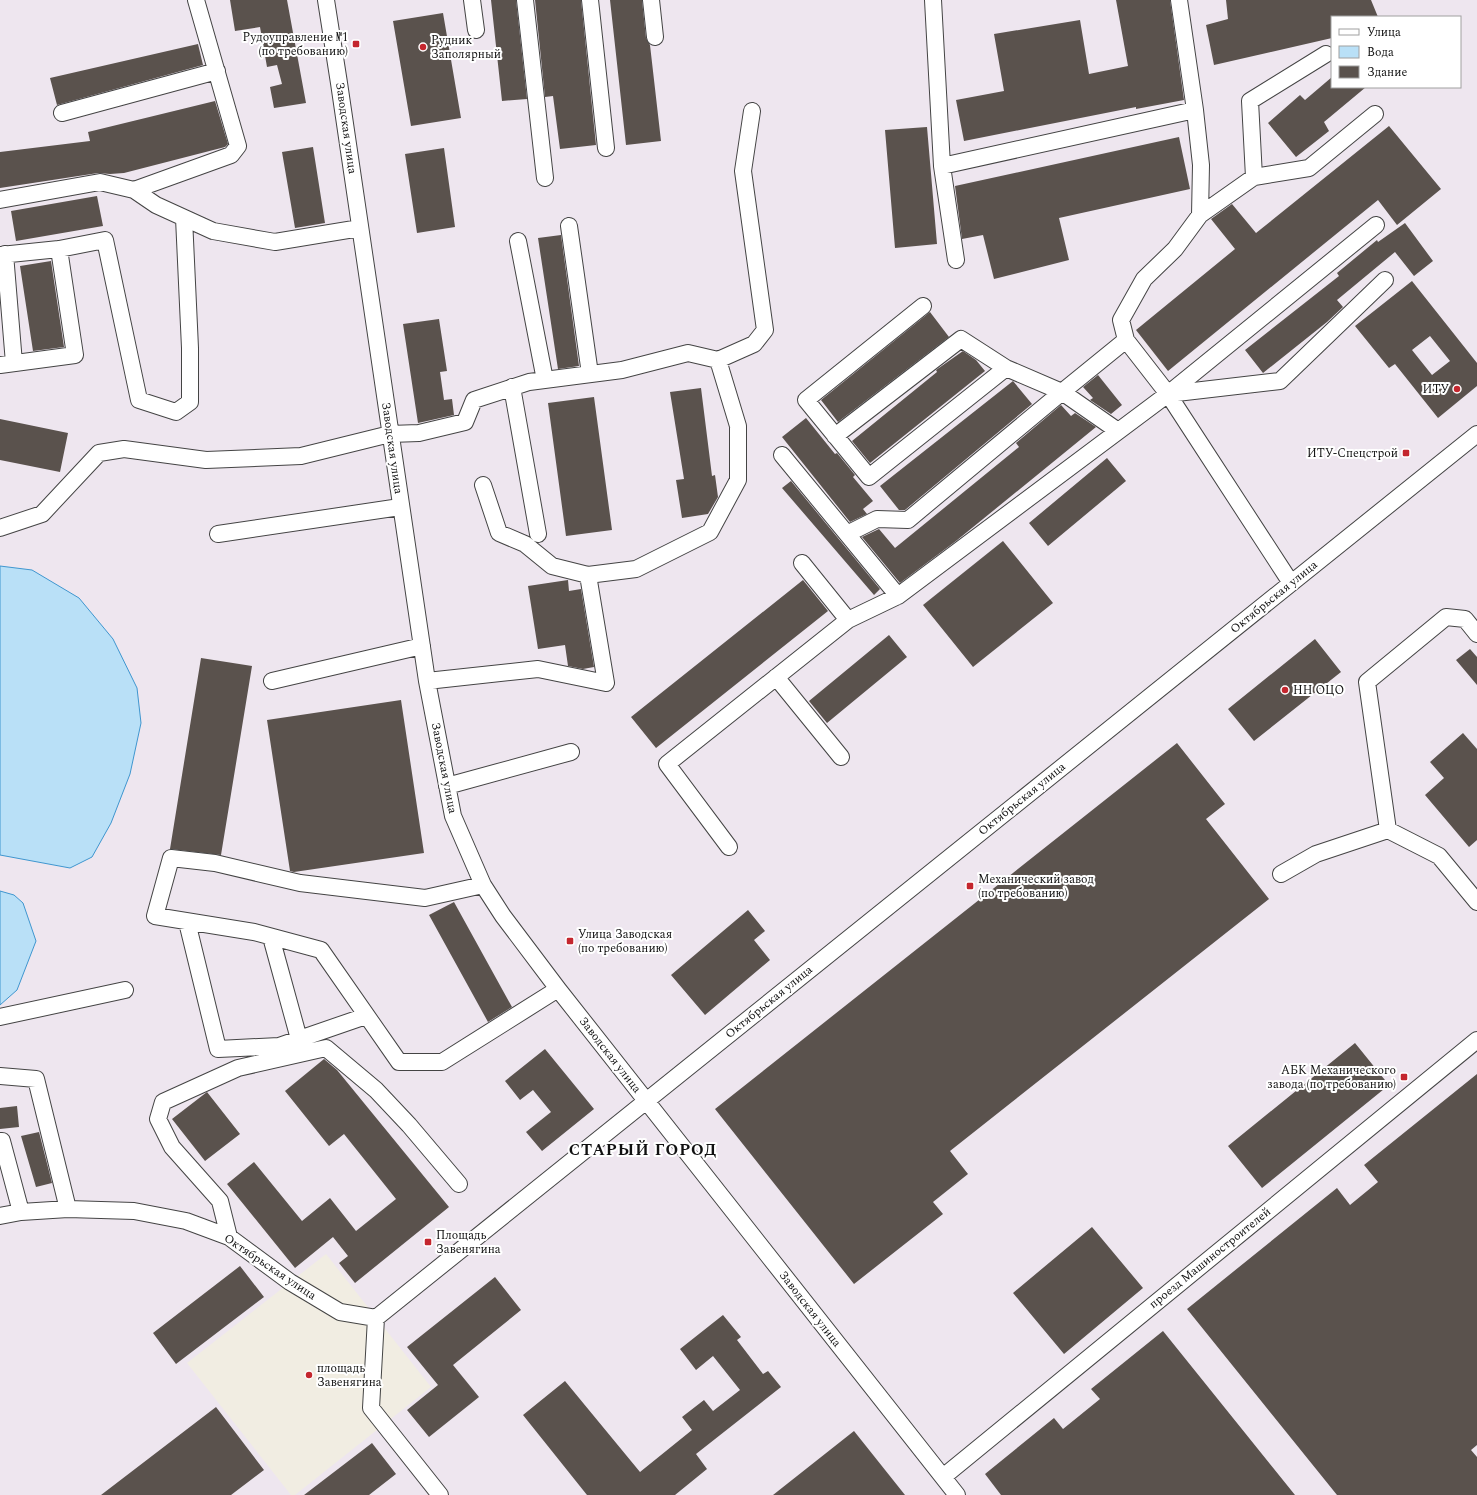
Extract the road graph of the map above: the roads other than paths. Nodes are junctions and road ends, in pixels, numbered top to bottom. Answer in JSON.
{"nodes":[{"id":1,"x":196,"y":0,"type":"edge"},
{"id":2,"x":326,"y":0,"type":"edge"},
{"id":3,"x":472,"y":0,"type":"edge"},
{"id":4,"x":525,"y":0,"type":"edge"},
{"id":5,"x":590,"y":0,"type":"edge"},
{"id":6,"x":651,"y":0,"type":"edge"},
{"id":7,"x":933,"y":0,"type":"edge"},
{"id":8,"x":1179,"y":0,"type":"edge"},
{"id":9,"x":476,"y":30,"type":"dead end"},
{"id":10,"x":656,"y":37,"type":"dead end"},
{"id":11,"x":1326,"y":54,"type":"dead end"},
{"id":12,"x":217,"y":71,"type":"junction"},
{"id":13,"x":1195,"y":110,"type":"junction"},
{"id":14,"x":752,"y":111,"type":"dead end"},
{"id":15,"x":62,"y":113,"type":"dead end"},
{"id":16,"x":1375,"y":114,"type":"dead end"},
{"id":17,"x":606,"y":148,"type":"dead end"},
{"id":18,"x":942,"y":166,"type":"junction"},
{"id":19,"x":1254,"y":176,"type":"junction"},
{"id":20,"x":545,"y":178,"type":"dead end"},
{"id":21,"x":134,"y":190,"type":"junction"},
{"id":22,"x":0,"y":200,"type":"edge"},
{"id":23,"x":1200,"y":215,"type":"junction"},
{"id":24,"x":184,"y":218,"type":"junction"},
{"id":25,"x":1376,"y":225,"type":"dead end"},
{"id":26,"x":569,"y":226,"type":"dead end"},
{"id":27,"x":360,"y":228,"type":"junction"},
{"id":28,"x":518,"y":241,"type":"dead end"},
{"id":29,"x":59,"y":249,"type":"junction"},
{"id":30,"x":3,"y":255,"type":"edge"},
{"id":31,"x":956,"y":260,"type":"dead end"},
{"id":32,"x":1385,"y":280,"type":"dead end"},
{"id":33,"x":923,"y":306,"type":"dead end"},
{"id":34,"x":1126,"y":340,"type":"junction"},
{"id":35,"x":718,"y":360,"type":"junction"},
{"id":36,"x":7,"y":364,"type":"edge"},
{"id":37,"x":1006,"y":368,"type":"junction"},
{"id":38,"x":590,"y":374,"type":"junction"},
{"id":39,"x":545,"y":380,"type":"junction"},
{"id":40,"x":512,"y":387,"type":"junction"},
{"id":41,"x":1062,"y":392,"type":"junction"},
{"id":42,"x":1168,"y":394,"type":"junction"},
{"id":43,"x":1118,"y":431,"type":"junction"},
{"id":44,"x":390,"y":434,"type":"junction"},
{"id":45,"x":1477,"y":434,"type":"edge"},
{"id":46,"x":835,"y":436,"type":"junction"},
{"id":47,"x":782,"y":455,"type":"dead end"},
{"id":48,"x":483,"y":485,"type":"dead end"},
{"id":49,"x":400,"y":508,"type":"junction"},
{"id":50,"x":0,"y":528,"type":"edge"},
{"id":51,"x":218,"y":534,"type":"dead end"},
{"id":52,"x":538,"y":534,"type":"dead end"},
{"id":53,"x":847,"y":534,"type":"junction"},
{"id":54,"x":802,"y":562,"type":"dead end"},
{"id":55,"x":588,"y":575,"type":"junction"},
{"id":56,"x":1291,"y":583,"type":"junction"},
{"id":57,"x":898,"y":596,"type":"junction"},
{"id":58,"x":848,"y":620,"type":"junction"},
{"id":59,"x":1477,"y":634,"type":"edge"},
{"id":60,"x":422,"y":646,"type":"junction"},
{"id":61,"x":776,"y":677,"type":"junction"},
{"id":62,"x":272,"y":681,"type":"dead end"},
{"id":63,"x":427,"y":681,"type":"junction"},
{"id":64,"x":570,"y":752,"type":"dead end"},
{"id":65,"x":841,"y":757,"type":"dead end"},
{"id":66,"x":447,"y":786,"type":"junction"},
{"id":67,"x":1388,"y":830,"type":"junction"},
{"id":68,"x":729,"y":848,"type":"dead end"},
{"id":69,"x":1280,"y":874,"type":"dead end"},
{"id":70,"x":483,"y":885,"type":"junction"},
{"id":71,"x":1477,"y":902,"type":"edge"},
{"id":72,"x":187,"y":922,"type":"junction"},
{"id":73,"x":271,"y":937,"type":"junction"},
{"id":74,"x":124,"y":990,"type":"dead end"},
{"id":75,"x":558,"y":990,"type":"junction"},
{"id":76,"x":366,"y":1016,"type":"junction"},
{"id":77,"x":0,"y":1017,"type":"edge"},
{"id":78,"x":299,"y":1039,"type":"junction"},
{"id":79,"x":1477,"y":1040,"type":"edge"},
{"id":80,"x":0,"y":1076,"type":"edge"},
{"id":81,"x":646,"y":1101,"type":"junction"},
{"id":82,"x":0,"y":1140,"type":"edge"},
{"id":83,"x":459,"y":1184,"type":"dead end"},
{"id":84,"x":68,"y":1209,"type":"junction"},
{"id":85,"x":21,"y":1212,"type":"junction"},
{"id":86,"x":0,"y":1216,"type":"edge"},
{"id":87,"x":229,"y":1237,"type":"junction"},
{"id":88,"x":376,"y":1318,"type":"junction"},
{"id":89,"x":943,"y":1476,"type":"junction"},
{"id":90,"x":440,"y":1495,"type":"edge"},
{"id":91,"x":958,"y":1495,"type":"edge"}],
"edges":[{"from":1,"to":12,"type":"street"},
{"from":2,"to":27,"type":"street","name":"Заводская улица"},
{"from":3,"to":9,"type":"street"},
{"from":4,"to":20,"type":"street"},
{"from":5,"to":17,"type":"street"},
{"from":6,"to":10,"type":"street"},
{"from":7,"to":18,"type":"street"},
{"from":8,"to":13,"type":"street"},
{"from":11,"to":19,"type":"street"},
{"from":12,"to":15,"type":"street"},
{"from":12,"to":21,"type":"street"},
{"from":13,"to":18,"type":"street"},
{"from":13,"to":23,"type":"street"},
{"from":14,"to":35,"type":"street"},
{"from":16,"to":19,"type":"street"},
{"from":18,"to":31,"type":"street"},
{"from":19,"to":23,"type":"street"},
{"from":21,"to":22,"type":"street"},
{"from":21,"to":24,"type":"street"},
{"from":23,"to":34,"type":"street"},
{"from":24,"to":27,"type":"street"},
{"from":24,"to":29,"type":"street"},
{"from":25,"to":42,"type":"street"},
{"from":26,"to":38,"type":"street"},
{"from":27,"to":44,"type":"street","name":"Заводская улица"},
{"from":28,"to":39,"type":"street"},
{"from":29,"to":30,"type":"street"},
{"from":29,"to":36,"type":"street"},
{"from":30,"to":36,"type":"street"},
{"from":32,"to":42,"type":"street"},
{"from":33,"to":46,"type":"street"},
{"from":34,"to":41,"type":"street"},
{"from":34,"to":42,"type":"street"},
{"from":35,"to":38,"type":"street"},
{"from":35,"to":55,"type":"street"},
{"from":37,"to":41,"type":"street"},
{"from":37,"to":46,"type":"street"},
{"from":37,"to":46,"type":"street"},
{"from":38,"to":39,"type":"street"},
{"from":39,"to":40,"type":"street"},
{"from":40,"to":44,"type":"street"},
{"from":40,"to":52,"type":"street"},
{"from":41,"to":43,"type":"street"},
{"from":41,"to":53,"type":"street"},
{"from":42,"to":43,"type":"street"},
{"from":42,"to":56,"type":"street"},
{"from":43,"to":57,"type":"street"},
{"from":44,"to":49,"type":"street","name":"Заводская улица"},
{"from":44,"to":50,"type":"street"},
{"from":45,"to":56,"type":"street","name":"Октябрьская улица"},
{"from":47,"to":53,"type":"street"},
{"from":48,"to":55,"type":"street"},
{"from":49,"to":51,"type":"street"},
{"from":49,"to":60,"type":"street","name":"Заводская улица"},
{"from":53,"to":57,"type":"street"},
{"from":54,"to":58,"type":"street"},
{"from":55,"to":63,"type":"street"},
{"from":56,"to":81,"type":"street","name":"Октябрьская улица"},
{"from":57,"to":58,"type":"street"},
{"from":58,"to":61,"type":"street"},
{"from":59,"to":67,"type":"street"},
{"from":60,"to":62,"type":"street"},
{"from":60,"to":63,"type":"street","name":"Заводская улица"},
{"from":61,"to":65,"type":"street"},
{"from":61,"to":68,"type":"street"},
{"from":63,"to":66,"type":"street","name":"Заводская улица"},
{"from":64,"to":66,"type":"street"},
{"from":66,"to":70,"type":"street","name":"Заводская улица"},
{"from":67,"to":69,"type":"street"},
{"from":67,"to":71,"type":"street"},
{"from":70,"to":72,"type":"street"},
{"from":70,"to":75,"type":"street","name":"Заводская улица"},
{"from":72,"to":73,"type":"street"},
{"from":72,"to":78,"type":"street"},
{"from":73,"to":76,"type":"street"},
{"from":73,"to":78,"type":"street"},
{"from":74,"to":77,"type":"street"},
{"from":75,"to":76,"type":"street"},
{"from":75,"to":81,"type":"street","name":"Заводская улица"},
{"from":76,"to":78,"type":"street"},
{"from":79,"to":89,"type":"street","name":"проезд Машиностроителей"},
{"from":80,"to":84,"type":"street"},
{"from":81,"to":88,"type":"street","name":"Октябрьская улица"},
{"from":81,"to":89,"type":"street","name":"Заводская улица"},
{"from":82,"to":85,"type":"street"},
{"from":83,"to":87,"type":"street"},
{"from":84,"to":85,"type":"street","name":"Октябрьская улица"},
{"from":84,"to":87,"type":"street","name":"Октябрьская улица"},
{"from":85,"to":86,"type":"street","name":"Октябрьская улица"},
{"from":87,"to":88,"type":"street","name":"Октябрьская улица"},
{"from":88,"to":90,"type":"street"},
{"from":89,"to":91,"type":"street","name":"Заводская улица"}]}
